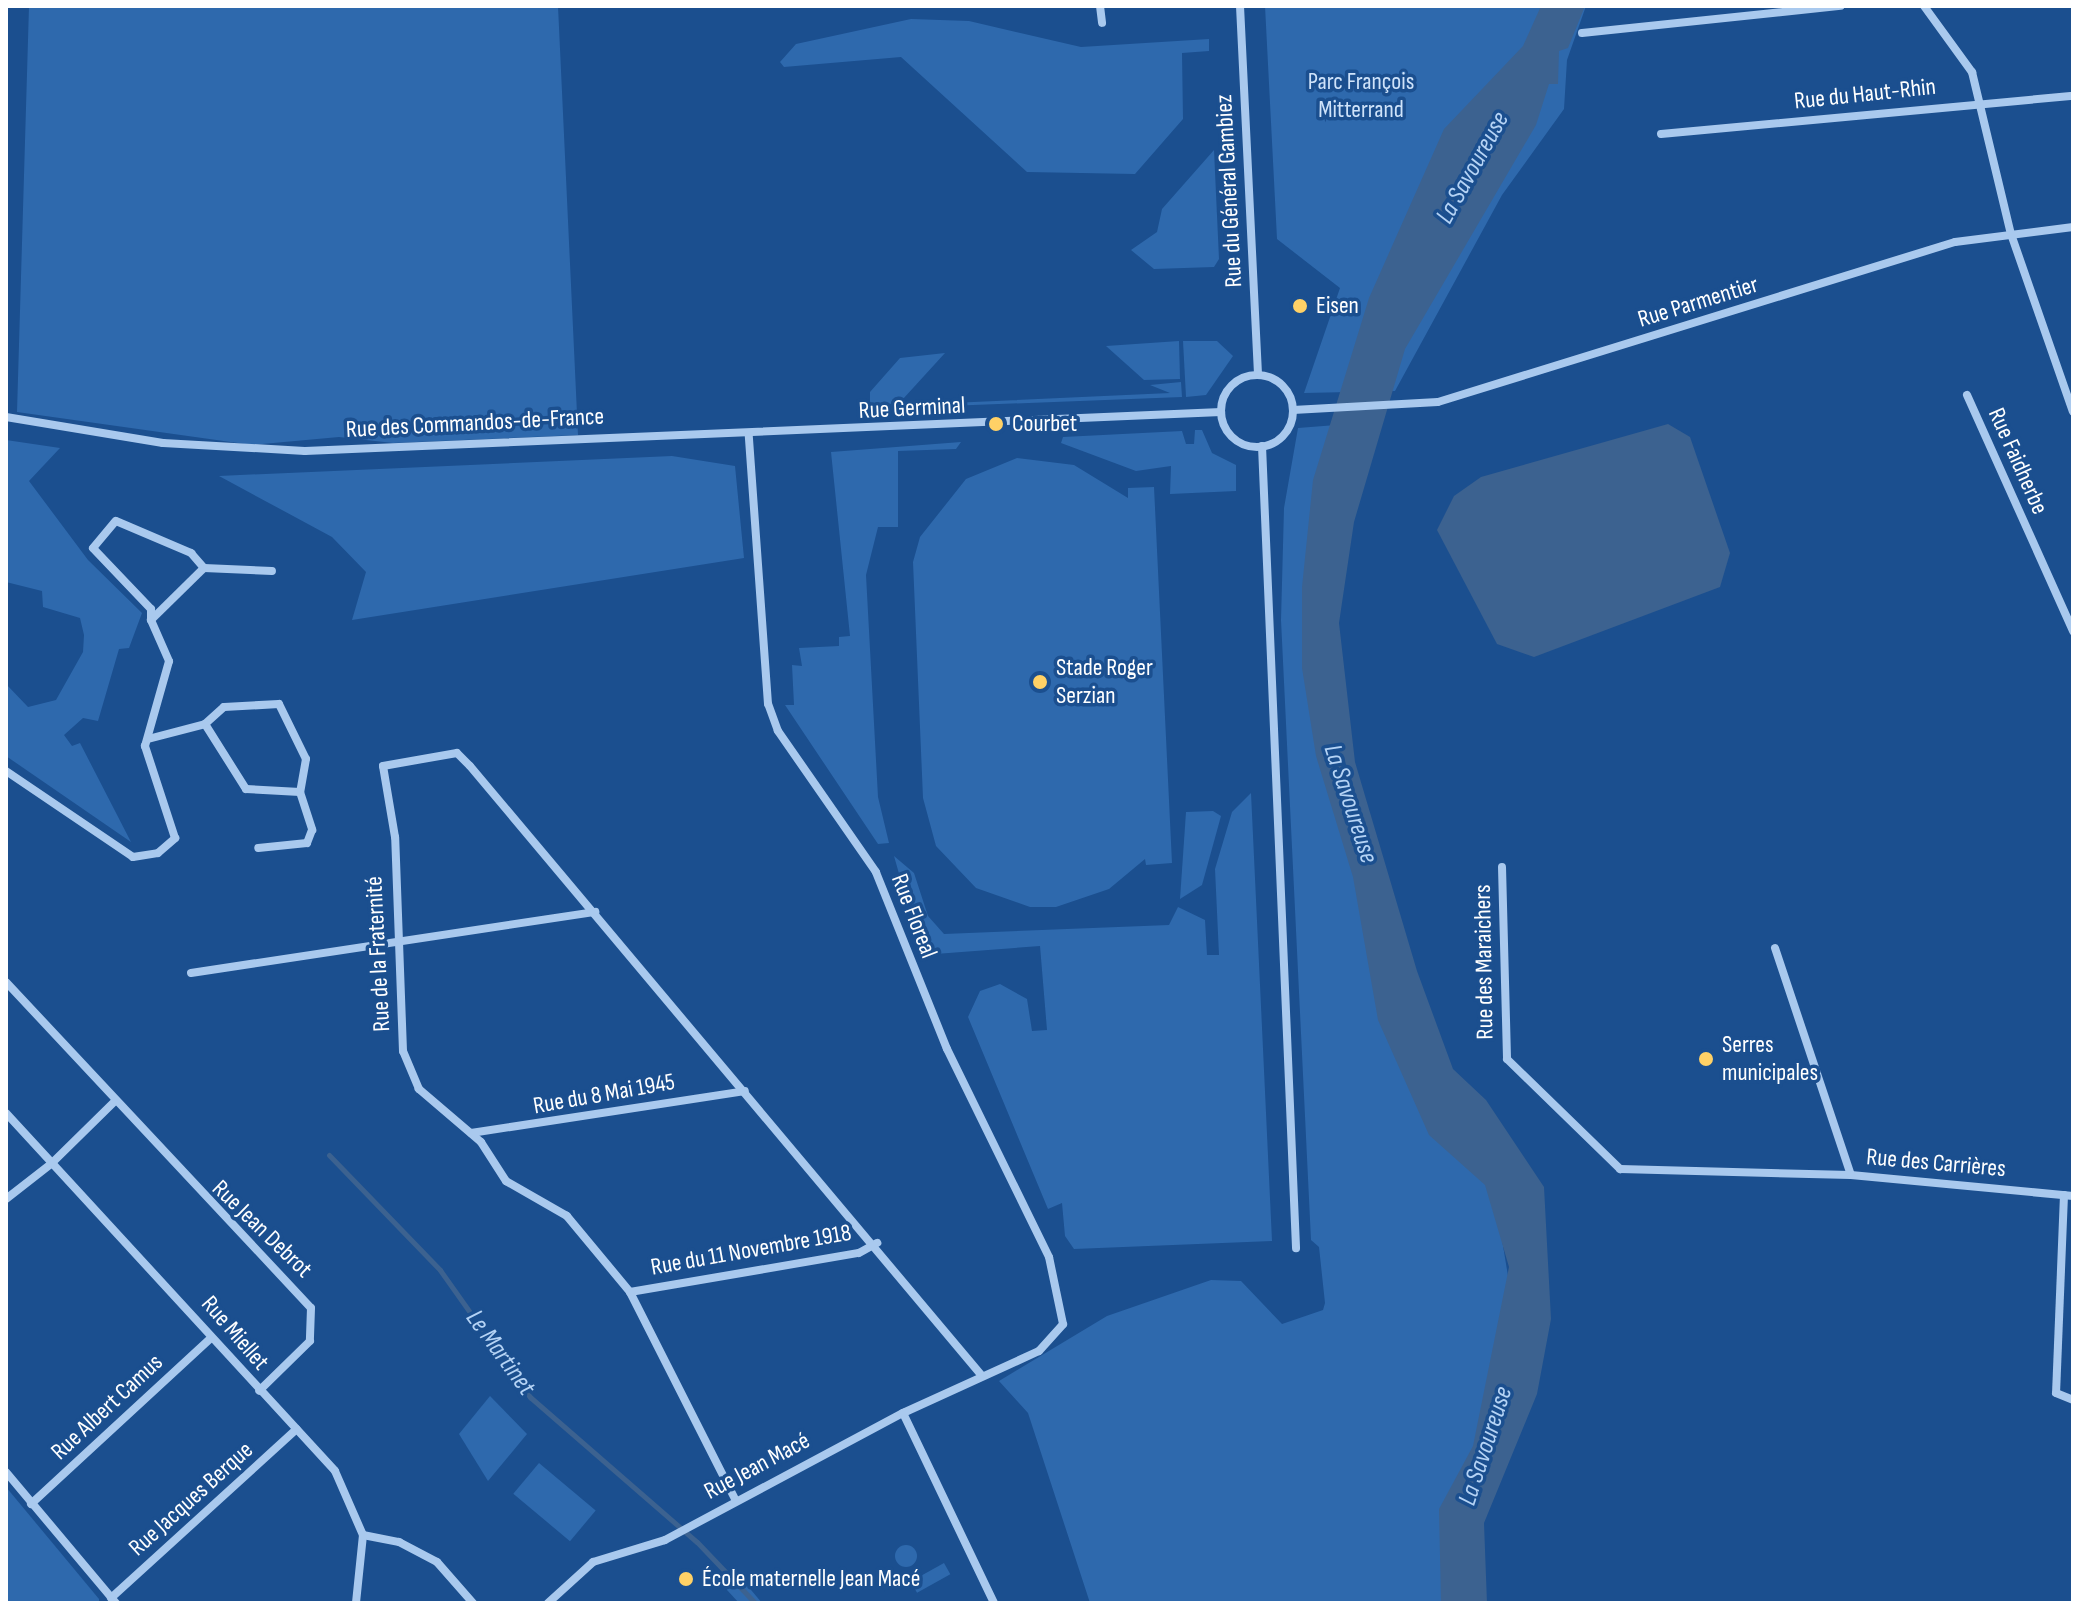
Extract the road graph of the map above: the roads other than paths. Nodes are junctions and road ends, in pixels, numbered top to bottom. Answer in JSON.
{"nodes":[{"id":1,"x":1100,"y":6,"type":"edge"},
{"id":2,"x":1240,"y":6,"type":"edge"},
{"id":3,"x":1841,"y":6,"type":"edge"},
{"id":4,"x":1924,"y":6,"type":"edge"},
{"id":5,"x":1102,"y":23,"type":"dead end"},
{"id":6,"x":1582,"y":33,"type":"dead end"},
{"id":7,"x":2073,"y":96,"type":"edge"},
{"id":8,"x":1981,"y":103,"type":"junction"},
{"id":9,"x":1661,"y":134,"type":"dead end"},
{"id":10,"x":2073,"y":227,"type":"edge"},
{"id":11,"x":2011,"y":234,"type":"junction"},
{"id":12,"x":1258,"y":375,"type":"junction"},
{"id":13,"x":1967,"y":395,"type":"dead end"},
{"id":14,"x":1293,"y":410,"type":"junction"},
{"id":15,"x":1221,"y":412,"type":"junction"},
{"id":16,"x":2073,"y":412,"type":"edge"},
{"id":17,"x":6,"y":417,"type":"edge"},
{"id":18,"x":749,"y":436,"type":"junction"},
{"id":19,"x":1262,"y":446,"type":"junction"},
{"id":20,"x":204,"y":568,"type":"junction"},
{"id":21,"x":272,"y":571,"type":"dead end"},
{"id":22,"x":151,"y":620,"type":"junction"},
{"id":23,"x":2073,"y":631,"type":"edge"},
{"id":24,"x":205,"y":724,"type":"junction"},
{"id":25,"x":148,"y":739,"type":"junction"},
{"id":26,"x":6,"y":771,"type":"edge"},
{"id":27,"x":300,"y":792,"type":"junction"},
{"id":28,"x":258,"y":848,"type":"dead end"},
{"id":29,"x":1502,"y":867,"type":"dead end"},
{"id":30,"x":597,"y":912,"type":"junction"},
{"id":31,"x":398,"y":944,"type":"junction"},
{"id":32,"x":1775,"y":948,"type":"dead end"},
{"id":33,"x":191,"y":973,"type":"dead end"},
{"id":34,"x":6,"y":982,"type":"edge"},
{"id":35,"x":745,"y":1091,"type":"junction"},
{"id":36,"x":114,"y":1102,"type":"junction"},
{"id":37,"x":6,"y":1113,"type":"edge"},
{"id":38,"x":470,"y":1133,"type":"junction"},
{"id":39,"x":52,"y":1163,"type":"junction"},
{"id":40,"x":1795,"y":1175,"type":"joint"},
{"id":41,"x":1851,"y":1175,"type":"junction"},
{"id":42,"x":2068,"y":1195,"type":"edge"},
{"id":43,"x":6,"y":1199,"type":"edge"},
{"id":44,"x":877,"y":1243,"type":"junction"},
{"id":45,"x":1296,"y":1248,"type":"dead end"},
{"id":46,"x":630,"y":1292,"type":"junction"},
{"id":47,"x":210,"y":1339,"type":"junction"},
{"id":48,"x":994,"y":1373,"type":"joint"},
{"id":49,"x":982,"y":1376,"type":"junction"},
{"id":50,"x":259,"y":1391,"type":"junction"},
{"id":51,"x":2073,"y":1400,"type":"edge"},
{"id":52,"x":903,"y":1413,"type":"junction"},
{"id":53,"x":297,"y":1429,"type":"junction"},
{"id":54,"x":6,"y":1472,"type":"edge"},
{"id":55,"x":735,"y":1499,"type":"junction"},
{"id":56,"x":31,"y":1504,"type":"junction"},
{"id":57,"x":363,"y":1535,"type":"junction"},
{"id":58,"x":114,"y":1600,"type":"edge"},
{"id":59,"x":356,"y":1603,"type":"edge"},
{"id":60,"x":473,"y":1603,"type":"edge"},
{"id":61,"x":548,"y":1603,"type":"edge"},
{"id":62,"x":994,"y":1603,"type":"edge"}],
"edges":[{"from":1,"to":5,"type":"street"},
{"from":2,"to":12,"type":"street","name":"Rue du Général Gambiez"},
{"from":3,"to":6,"type":"street"},
{"from":4,"to":8,"type":"street"},
{"from":7,"to":8,"type":"street","name":"Rue du Haut-Rhin"},
{"from":8,"to":9,"type":"street","name":"Rue du Haut-Rhin"},
{"from":8,"to":11,"type":"street"},
{"from":10,"to":11,"type":"street","name":"Rue Parmentier"},
{"from":11,"to":14,"type":"street","name":"Rue Parmentier"},
{"from":11,"to":16,"type":"street"},
{"from":12,"to":14,"type":"street"},
{"from":12,"to":15,"type":"street"},
{"from":13,"to":23,"type":"street","name":"Rue Faidherbe"},
{"from":14,"to":19,"type":"street"},
{"from":15,"to":18,"type":"street","name":"Rue Germinal"},
{"from":15,"to":19,"type":"street"},
{"from":17,"to":18,"type":"street","name":"Rue des Commandos-de-France"},
{"from":18,"to":48,"type":"street","name":"Rue Floreal"},
{"from":19,"to":45,"type":"street"},
{"from":20,"to":21,"type":"street"},
{"from":20,"to":22,"type":"street"},
{"from":20,"to":22,"type":"street"},
{"from":22,"to":25,"type":"street"},
{"from":24,"to":25,"type":"street"},
{"from":24,"to":27,"type":"street"},
{"from":24,"to":27,"type":"street"},
{"from":25,"to":26,"type":"street"},
{"from":27,"to":28,"type":"street"},
{"from":29,"to":40,"type":"street","name":"Rue des Maraichers"},
{"from":30,"to":31,"type":"street"},
{"from":30,"to":31,"type":"street","name":"Rue de la Fraternité"},
{"from":30,"to":35,"type":"street"},
{"from":31,"to":33,"type":"street"},
{"from":31,"to":38,"type":"street","name":"Rue de la Fraternité"},
{"from":32,"to":41,"type":"street"},
{"from":34,"to":36,"type":"street","name":"Rue Jean Debrot"},
{"from":35,"to":38,"type":"street","name":"Rue du 8 Mai 1945"},
{"from":35,"to":44,"type":"street"},
{"from":36,"to":39,"type":"street"},
{"from":36,"to":50,"type":"street","name":"Rue Jean Debrot"},
{"from":37,"to":39,"type":"street"},
{"from":38,"to":46,"type":"street","name":"Rue de la Fraternité"},
{"from":39,"to":43,"type":"street"},
{"from":39,"to":47,"type":"street","name":"Rue Miellet"},
{"from":40,"to":41,"type":"street","name":"Rue des Carrières"},
{"from":41,"to":42,"type":"street","name":"Rue des Carrières"},
{"from":42,"to":51,"type":"street"},
{"from":44,"to":46,"type":"street","name":"Rue du 11 Novembre 1918"},
{"from":44,"to":49,"type":"street"},
{"from":46,"to":55,"type":"street","name":"Rue de la Fraternité"},
{"from":47,"to":50,"type":"street","name":"Rue Miellet"},
{"from":47,"to":56,"type":"street","name":"Rue Albert Camus"},
{"from":48,"to":49,"type":"street","name":"Rue Jean Macé"},
{"from":49,"to":52,"type":"street","name":"Rue Jean Macé"},
{"from":50,"to":53,"type":"street","name":"Rue Miellet"},
{"from":52,"to":55,"type":"street","name":"Rue Jean Macé"},
{"from":52,"to":62,"type":"street"},
{"from":53,"to":57,"type":"street","name":"Rue Miellet"},
{"from":53,"to":58,"type":"street","name":"Rue Jacques Berque"},
{"from":54,"to":56,"type":"street"},
{"from":55,"to":61,"type":"street","name":"Rue Jean Macé"},
{"from":56,"to":58,"type":"street"},
{"from":57,"to":59,"type":"street","name":"Rue Miellet"},
{"from":57,"to":60,"type":"street"}]}
